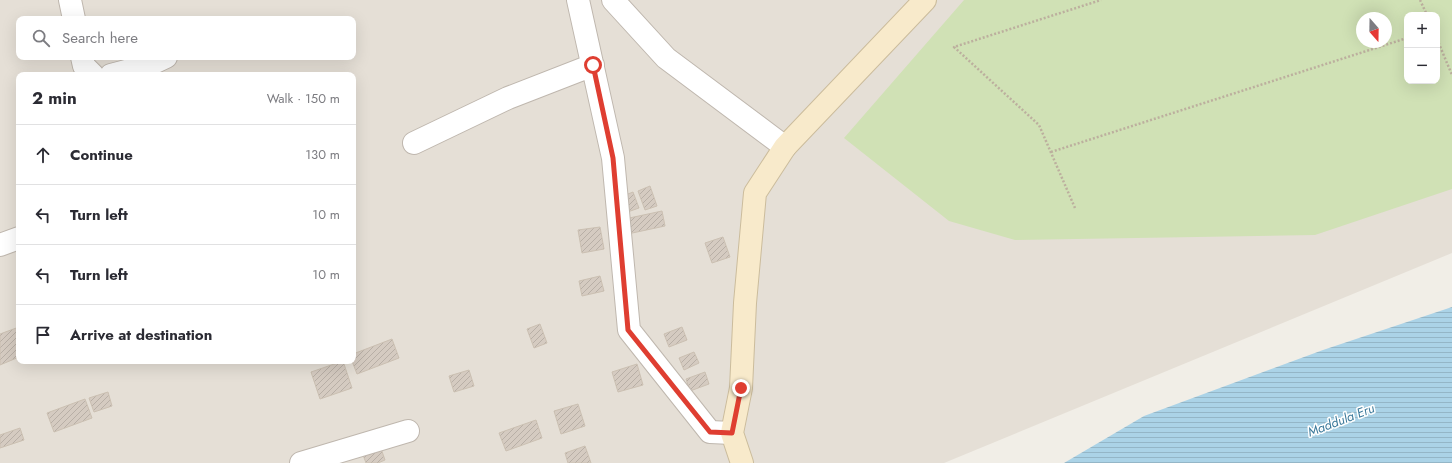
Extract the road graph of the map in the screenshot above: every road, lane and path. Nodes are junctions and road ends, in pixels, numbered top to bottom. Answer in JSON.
{"nodes":[{"id":1,"x":70,"y":0,"type":"edge"},
{"id":2,"x":578,"y":0,"type":"edge"},
{"id":3,"x":613,"y":0,"type":"edge"},
{"id":4,"x":925,"y":0,"type":"edge"},
{"id":5,"x":1101,"y":0,"type":"edge"},
{"id":6,"x":1420,"y":0,"type":"edge"},
{"id":7,"x":1426,"y":12,"type":"edge"},
{"id":8,"x":73,"y":16,"type":"edge"},
{"id":9,"x":1404,"y":39,"type":"edge"},
{"id":10,"x":1440,"y":47,"type":"edge"},
{"id":11,"x":83,"y":60,"type":"edge"},
{"id":12,"x":160,"y":60,"type":"edge"},
{"id":13,"x":593,"y":65,"type":"junction"},
{"id":14,"x":1452,"y":65,"type":"edge"},
{"id":15,"x":1449,"y":67,"type":"junction"},
{"id":16,"x":90,"y":72,"type":"edge"},
{"id":17,"x":122,"y":72,"type":"edge"},
{"id":18,"x":1452,"y":75,"type":"edge"},
{"id":19,"x":414,"y":143,"type":"dead end"},
{"id":20,"x":786,"y":147,"type":"junction"},
{"id":21,"x":1051,"y":152,"type":"junction"},
{"id":22,"x":1075,"y":208,"type":"dead end"},
{"id":23,"x":16,"y":239,"type":"edge"},
{"id":24,"x":0,"y":245,"type":"edge"},
{"id":25,"x":408,"y":431,"type":"dead end"},
{"id":26,"x":732,"y":433,"type":"junction"},
{"id":27,"x":301,"y":463,"type":"edge"},
{"id":28,"x":742,"y":463,"type":"edge"}],
"edges":[{"from":1,"to":8,"type":"street"},
{"from":2,"to":13,"type":"street"},
{"from":3,"to":20,"type":"street"},
{"from":4,"to":20,"type":"main road"},
{"from":5,"to":21,"type":"path"},
{"from":6,"to":7,"type":"path"},
{"from":9,"to":21,"type":"path"},
{"from":10,"to":15,"type":"path"},
{"from":11,"to":16,"type":"street"},
{"from":12,"to":17,"type":"street"},
{"from":13,"to":19,"type":"street"},
{"from":13,"to":26,"type":"street"},
{"from":14,"to":15,"type":"path"},
{"from":15,"to":18,"type":"path"},
{"from":20,"to":26,"type":"main road"},
{"from":21,"to":22,"type":"path"},
{"from":23,"to":24,"type":"street"},
{"from":25,"to":27,"type":"street"},
{"from":26,"to":28,"type":"main road"}]}
